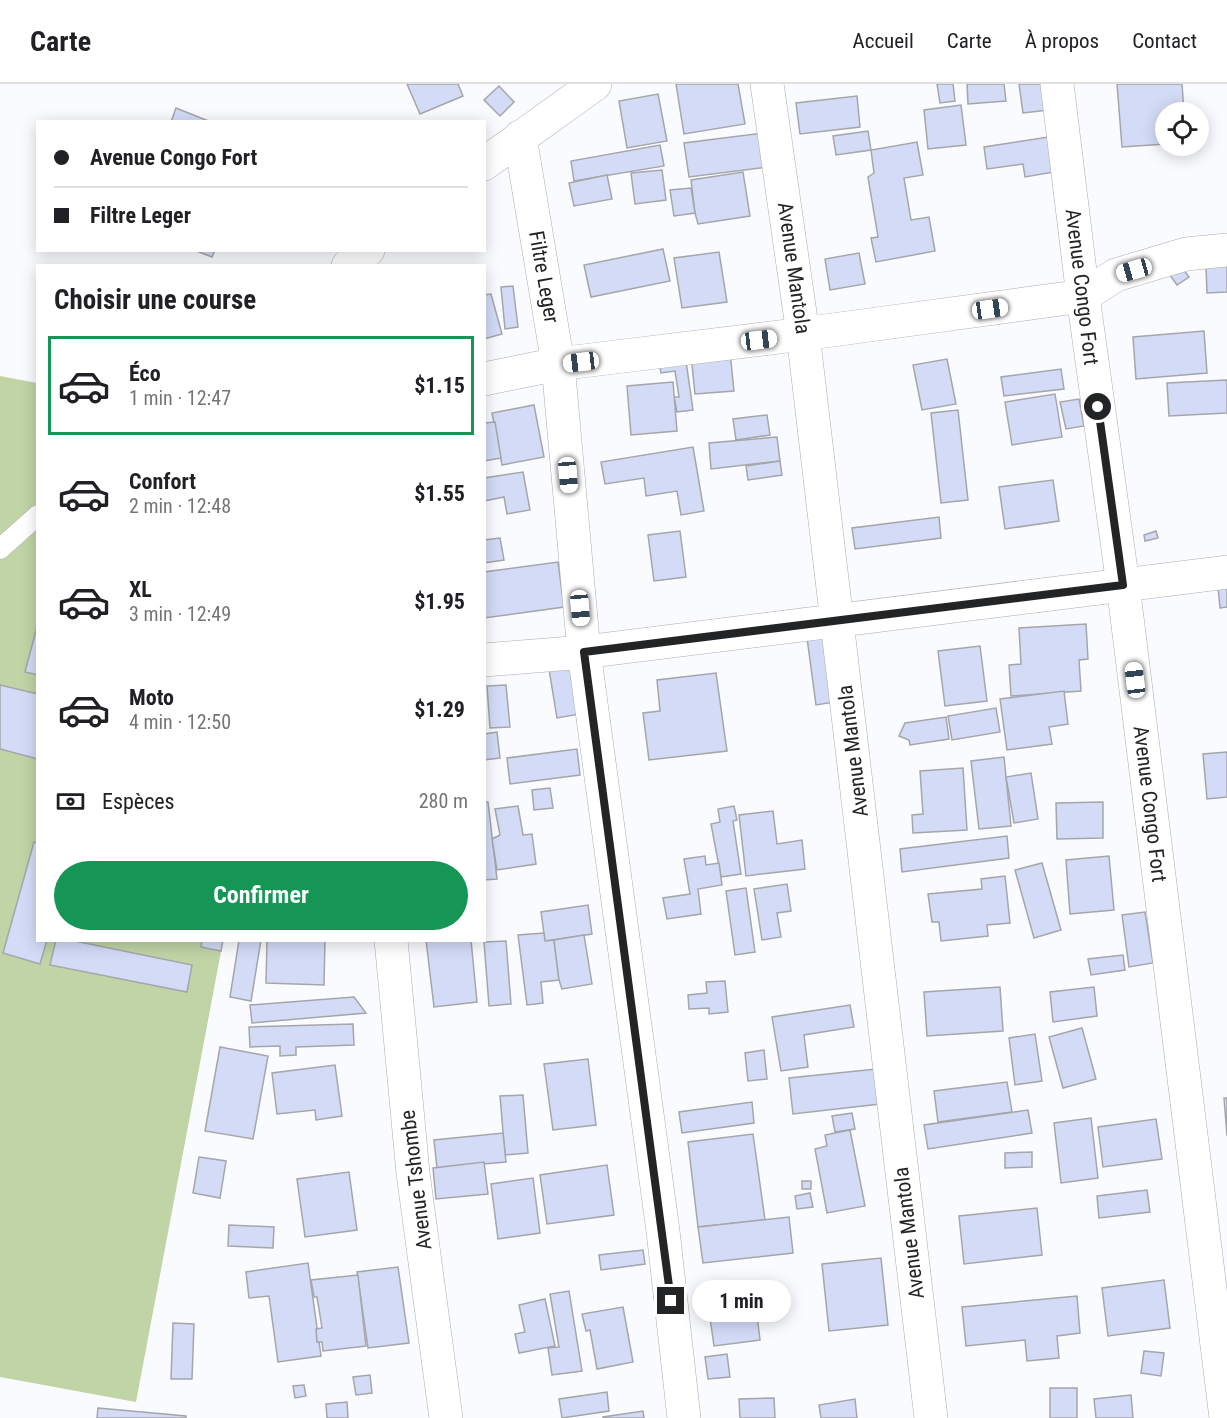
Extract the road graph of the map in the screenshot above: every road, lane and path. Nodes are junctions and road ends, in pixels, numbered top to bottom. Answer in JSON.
{"nodes":[{"id":1,"x":595,"y":84,"type":"edge"},
{"id":2,"x":768,"y":84,"type":"edge"},
{"id":3,"x":1057,"y":84,"type":"edge"},
{"id":4,"x":520,"y":137,"type":"junction"},
{"id":5,"x":486,"y":162,"type":"edge"},
{"id":6,"x":1227,"y":250,"type":"edge"},
{"id":7,"x":366,"y":252,"type":"edge"},
{"id":8,"x":350,"y":264,"type":"edge"},
{"id":9,"x":1083,"y":296,"type":"junction"},
{"id":10,"x":803,"y":334,"type":"junction"},
{"id":11,"x":558,"y":364,"type":"junction"},
{"id":12,"x":486,"y":380,"type":"edge"},
{"id":13,"x":36,"y":517,"type":"edge"},
{"id":14,"x":0,"y":549,"type":"edge"},
{"id":15,"x":1227,"y":572,"type":"edge"},
{"id":16,"x":1123,"y":585,"type":"junction"},
{"id":17,"x":838,"y":619,"type":"junction"},
{"id":18,"x":584,"y":652,"type":"junction"},
{"id":19,"x":486,"y":660,"type":"edge"},
{"id":20,"x":391,"y":942,"type":"edge"},
{"id":21,"x":446,"y":1418,"type":"edge"},
{"id":22,"x":684,"y":1418,"type":"edge"},
{"id":23,"x":931,"y":1418,"type":"edge"},
{"id":24,"x":1226,"y":1418,"type":"edge"}],
"edges":[{"from":1,"to":4,"type":"street"},
{"from":2,"to":10,"type":"street","name":"Avenue Mantola"},
{"from":3,"to":9,"type":"street","name":"Avenue Congo Fort"},
{"from":4,"to":5,"type":"street"},
{"from":4,"to":11,"type":"street","name":"Filtre Leger"},
{"from":6,"to":9,"type":"street"},
{"from":7,"to":8,"type":"street"},
{"from":9,"to":10,"type":"street"},
{"from":9,"to":16,"type":"street","name":"Avenue Congo Fort"},
{"from":10,"to":11,"type":"street"},
{"from":10,"to":17,"type":"street","name":"Avenue Mantola"},
{"from":11,"to":12,"type":"street"},
{"from":11,"to":18,"type":"street","name":"Filtre Leger"},
{"from":13,"to":14,"type":"lane"},
{"from":15,"to":16,"type":"street"},
{"from":16,"to":17,"type":"street"},
{"from":16,"to":24,"type":"street","name":"Avenue Congo Fort"},
{"from":17,"to":18,"type":"street"},
{"from":17,"to":23,"type":"street","name":"Avenue Mantola"},
{"from":18,"to":19,"type":"street"},
{"from":18,"to":22,"type":"street","name":"Filtre Leger"},
{"from":20,"to":21,"type":"street","name":"Avenue Tshombe"}]}
